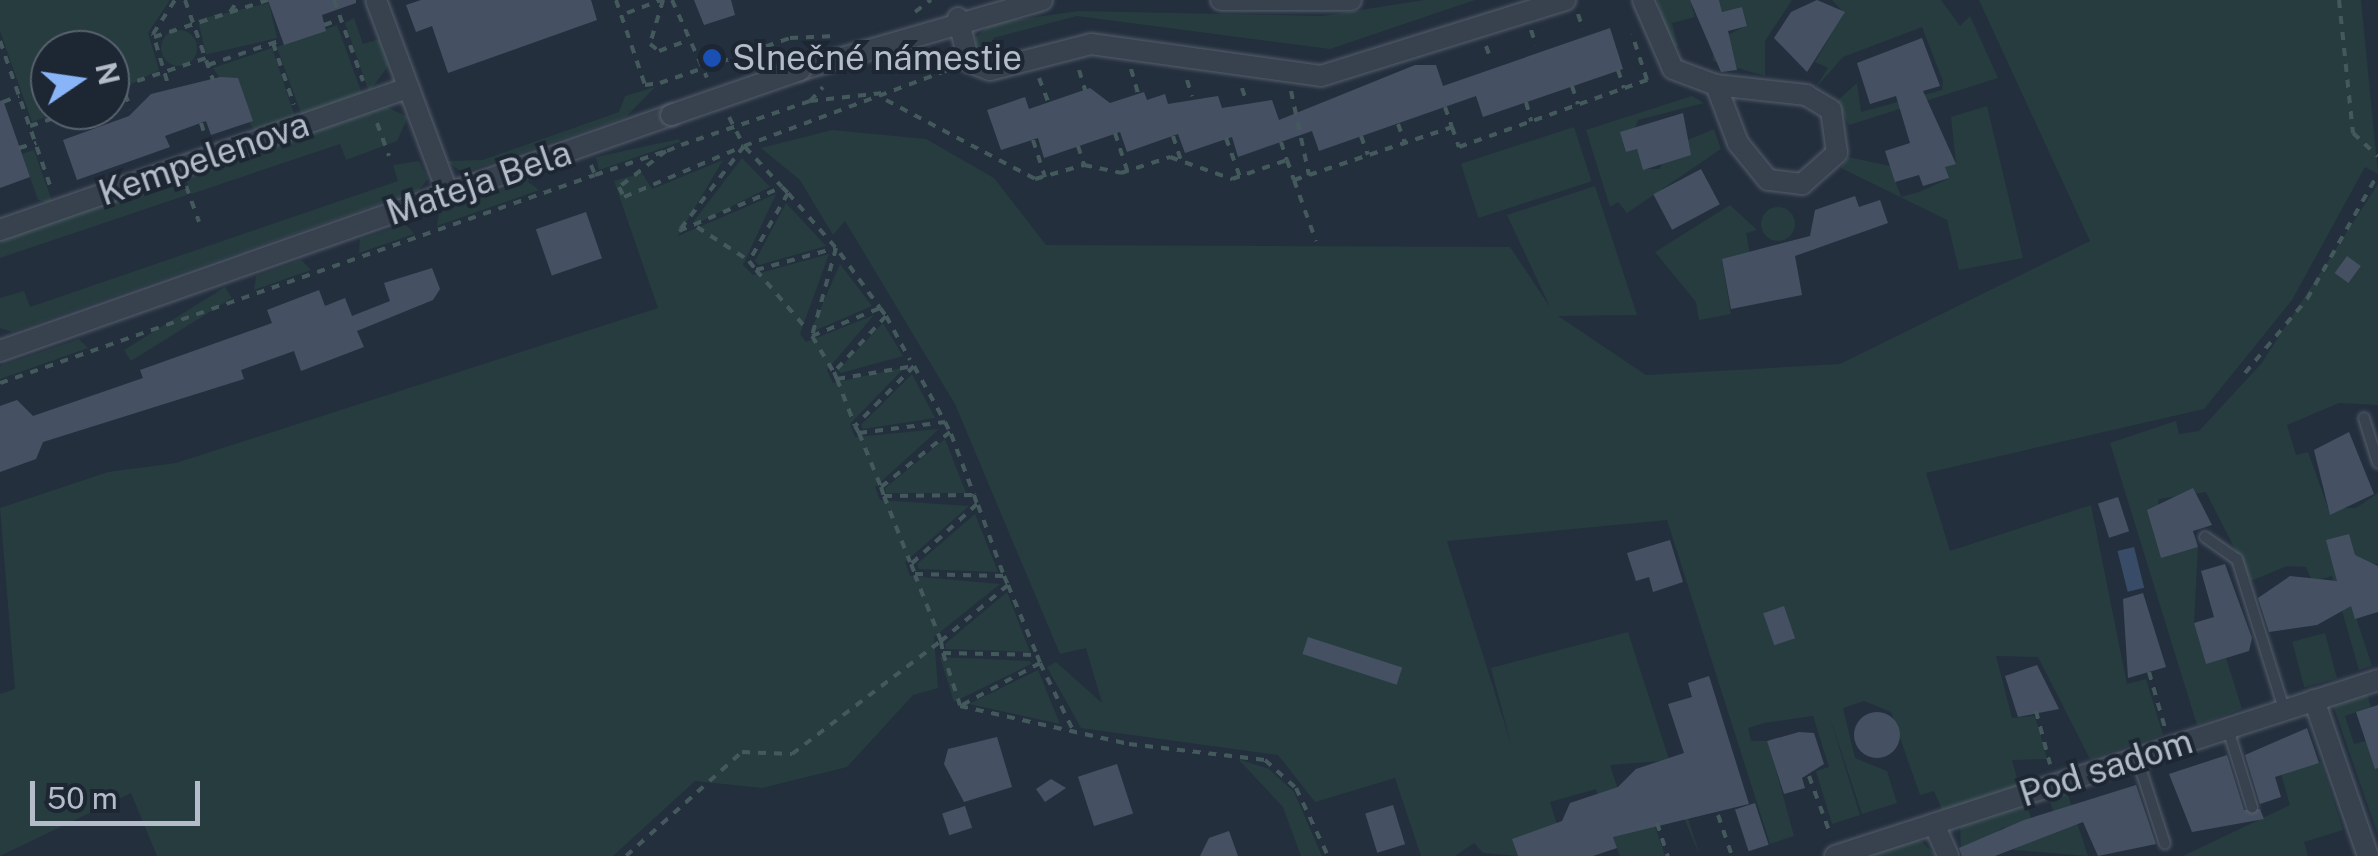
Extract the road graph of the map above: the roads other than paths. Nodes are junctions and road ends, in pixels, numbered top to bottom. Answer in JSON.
{"nodes":[{"id":1,"x":376,"y":0,"type":"edge"},
{"id":2,"x":1042,"y":0,"type":"edge"},
{"id":3,"x":1220,"y":0,"type":"edge"},
{"id":4,"x":1351,"y":0,"type":"edge"},
{"id":5,"x":1566,"y":0,"type":"edge"},
{"id":6,"x":1643,"y":0,"type":"edge"},
{"id":7,"x":1257,"y":1,"type":"edge"},
{"id":8,"x":958,"y":18,"type":"junction"},
{"id":9,"x":1716,"y":85,"type":"junction"},
{"id":10,"x":408,"y":88,"type":"junction"},
{"id":11,"x":448,"y":194,"type":"junction"},
{"id":12,"x":0,"y":230,"type":"edge"},
{"id":13,"x":0,"y":351,"type":"edge"},
{"id":14,"x":2364,"y":418,"type":"dead end"},
{"id":15,"x":2378,"y":463,"type":"edge"},
{"id":16,"x":2205,"y":537,"type":"dead end"},
{"id":17,"x":2378,"y":680,"type":"edge"},
{"id":18,"x":2314,"y":700,"type":"junction"},
{"id":19,"x":2284,"y":710,"type":"junction"},
{"id":20,"x":2228,"y":728,"type":"junction"},
{"id":21,"x":2137,"y":758,"type":"junction"},
{"id":22,"x":2252,"y":807,"type":"dead end"},
{"id":23,"x":1934,"y":824,"type":"junction"},
{"id":24,"x":2165,"y":844,"type":"dead end"},
{"id":25,"x":1836,"y":856,"type":"edge"},
{"id":26,"x":1948,"y":856,"type":"edge"},
{"id":27,"x":2368,"y":856,"type":"edge"}],
"edges":[{"from":1,"to":10,"type":"street"},
{"from":2,"to":8,"type":"street","name":"Mateja Bela"},
{"from":3,"to":7,"type":"street"},
{"from":4,"to":7,"type":"street"},
{"from":5,"to":8,"type":"street"},
{"from":6,"to":9,"type":"street"},
{"from":8,"to":11,"type":"street","name":"Mateja Bela","bridge":true},
{"from":9,"to":9,"type":"street"},
{"from":10,"to":11,"type":"street"},
{"from":10,"to":12,"type":"street","name":"Kempelenova"},
{"from":11,"to":13,"type":"street","name":"Mateja Bela"},
{"from":14,"to":15,"type":"lane"},
{"from":16,"to":19,"type":"lane"},
{"from":17,"to":18,"type":"street","name":"Pod sadom"},
{"from":18,"to":19,"type":"street","name":"Pod sadom"},
{"from":18,"to":27,"type":"street"},
{"from":19,"to":20,"type":"street","name":"Pod sadom"},
{"from":20,"to":21,"type":"street","name":"Pod sadom"},
{"from":20,"to":22,"type":"lane"},
{"from":21,"to":23,"type":"street","name":"Pod sadom"},
{"from":21,"to":24,"type":"lane"},
{"from":23,"to":25,"type":"street","name":"Pod sadom"},
{"from":23,"to":26,"type":"street"}]}
